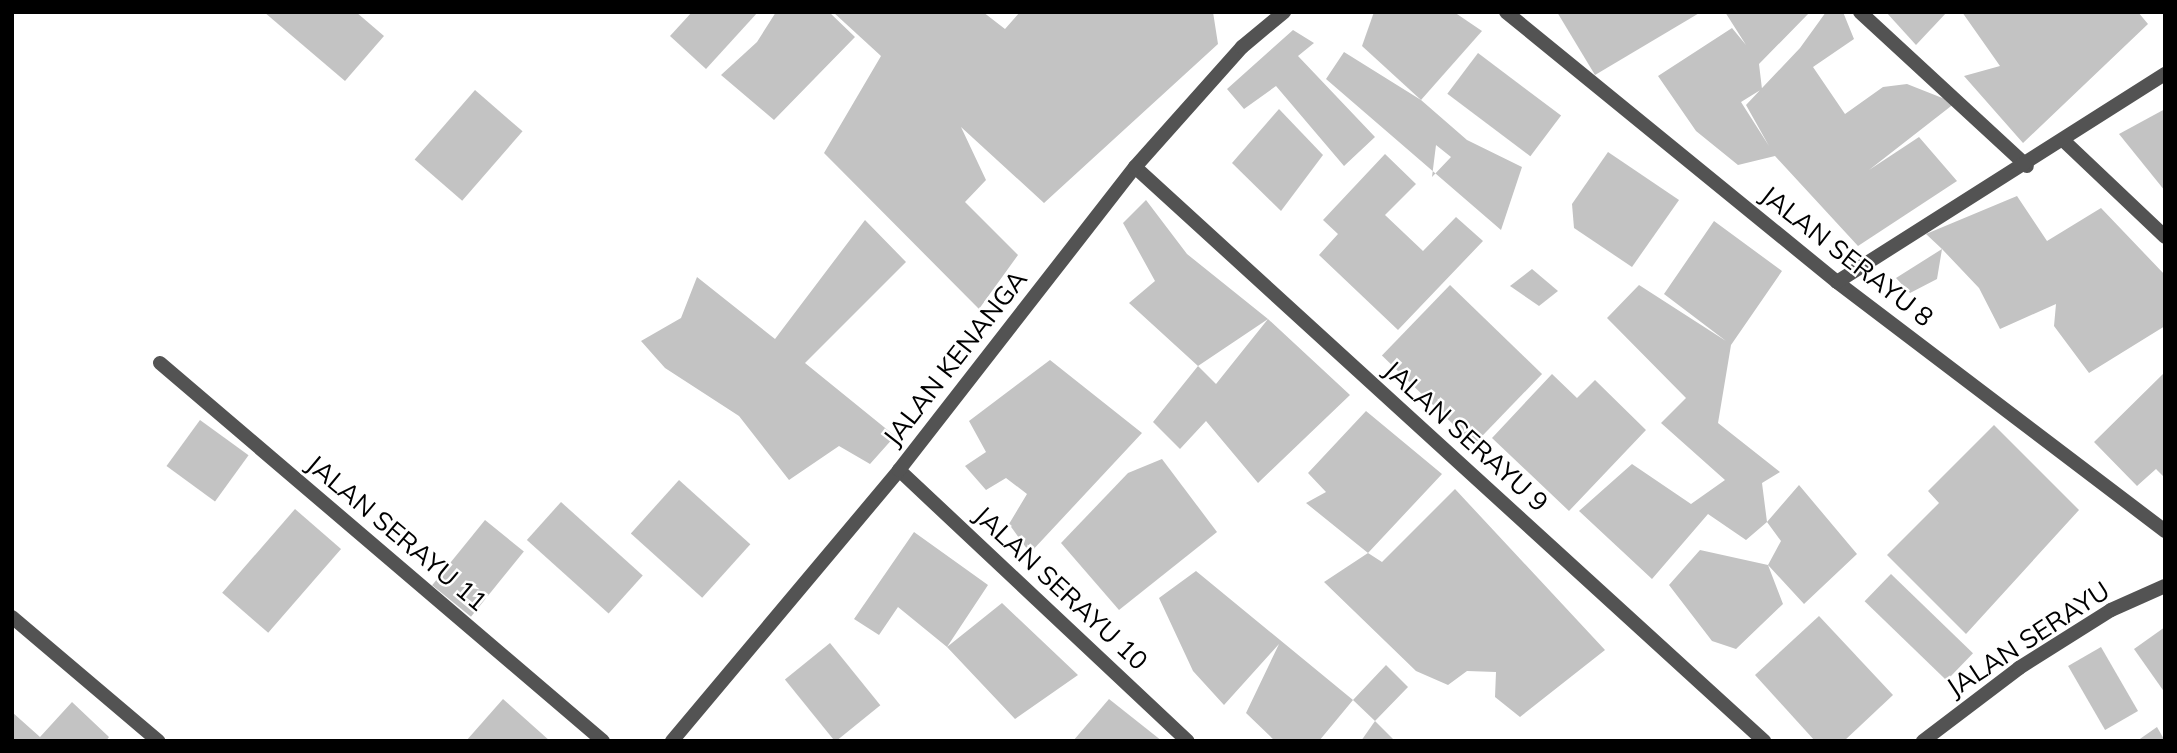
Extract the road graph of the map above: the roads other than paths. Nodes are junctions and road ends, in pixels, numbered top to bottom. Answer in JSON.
{"nodes":[{"id":1,"x":1284,"y":12,"type":"edge"},
{"id":2,"x":1506,"y":12,"type":"edge"},
{"id":3,"x":1860,"y":12,"type":"edge"},
{"id":4,"x":2165,"y":74,"type":"edge"},
{"id":5,"x":2064,"y":141,"type":"junction"},
{"id":6,"x":2027,"y":166,"type":"junction"},
{"id":7,"x":1135,"y":167,"type":"junction"},
{"id":8,"x":2165,"y":237,"type":"edge"},
{"id":9,"x":1837,"y":282,"type":"junction"},
{"id":10,"x":160,"y":363,"type":"dead end"},
{"id":11,"x":899,"y":470,"type":"junction"},
{"id":12,"x":2165,"y":531,"type":"edge"},
{"id":13,"x":2165,"y":586,"type":"edge"},
{"id":14,"x":12,"y":617,"type":"edge"},
{"id":15,"x":158,"y":741,"type":"edge"},
{"id":16,"x":603,"y":741,"type":"edge"},
{"id":17,"x":672,"y":741,"type":"edge"},
{"id":18,"x":1188,"y":741,"type":"edge"},
{"id":19,"x":1764,"y":741,"type":"edge"},
{"id":20,"x":1923,"y":741,"type":"edge"}],
"edges":[{"from":1,"to":7,"type":"street","name":"JALAN KENANGA"},
{"from":2,"to":9,"type":"street","name":"JALAN SERAYU 8"},
{"from":3,"to":6,"type":"street"},
{"from":4,"to":5,"type":"street"},
{"from":5,"to":6,"type":"street"},
{"from":5,"to":8,"type":"street"},
{"from":6,"to":9,"type":"street"},
{"from":7,"to":11,"type":"street","name":"JALAN KENANGA"},
{"from":7,"to":19,"type":"street","name":"JALAN SERAYU 9"},
{"from":9,"to":12,"type":"street","name":"JALAN SERAYU 8"},
{"from":10,"to":16,"type":"street","name":"JALAN SERAYU 11"},
{"from":11,"to":17,"type":"street","name":"JALAN KENANGA"},
{"from":11,"to":18,"type":"street","name":"JALAN SERAYU 10"},
{"from":13,"to":20,"type":"street","name":"JALAN SERAYU"},
{"from":14,"to":15,"type":"street"}]}
